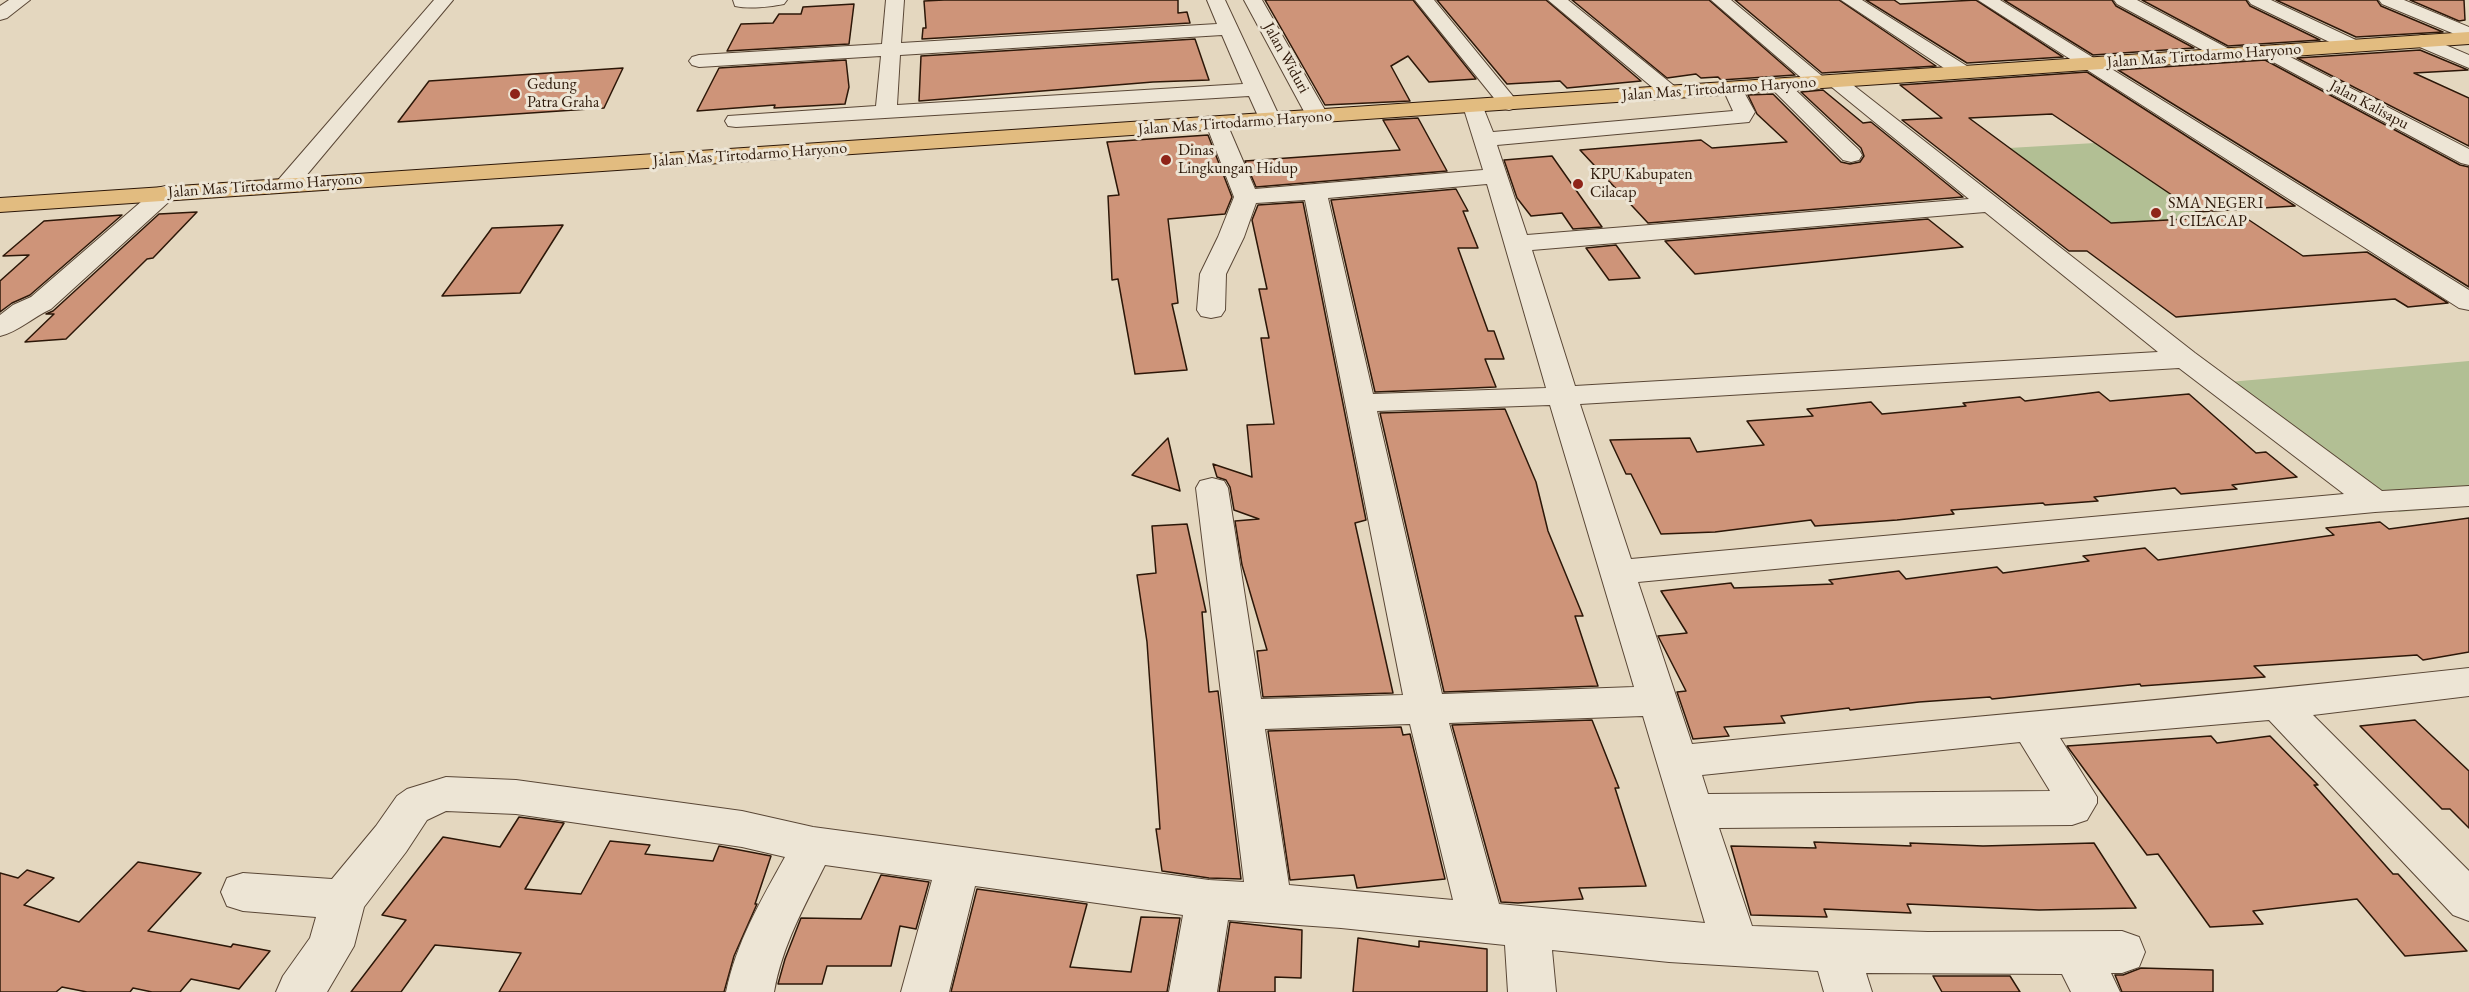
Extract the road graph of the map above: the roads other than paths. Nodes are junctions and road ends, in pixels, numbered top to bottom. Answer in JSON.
{"nodes":[{"id":1,"x":444,"y":0,"type":"edge"},
{"id":2,"x":778,"y":0,"type":"edge"},
{"id":3,"x":895,"y":0,"type":"edge"},
{"id":4,"x":1216,"y":0,"type":"edge"},
{"id":5,"x":1253,"y":0,"type":"edge"},
{"id":6,"x":1424,"y":0,"type":"edge"},
{"id":7,"x":1557,"y":0,"type":"edge"},
{"id":8,"x":1720,"y":0,"type":"edge"},
{"id":9,"x":1850,"y":0,"type":"edge"},
{"id":10,"x":1988,"y":0,"type":"edge"},
{"id":11,"x":2123,"y":0,"type":"edge"},
{"id":12,"x":2257,"y":0,"type":"edge"},
{"id":13,"x":2388,"y":0,"type":"edge"},
{"id":14,"x":12,"y":2,"type":"edge"},
{"id":15,"x":741,"y":2,"type":"dead end"},
{"id":16,"x":0,"y":14,"type":"edge"},
{"id":17,"x":1228,"y":29,"type":"junction"},
{"id":18,"x":2469,"y":36,"type":"edge"},
{"id":19,"x":2422,"y":41,"type":"junction"},
{"id":20,"x":2351,"y":45,"type":"junction"},
{"id":21,"x":891,"y":48,"type":"junction"},
{"id":22,"x":2269,"y":51,"type":"junction"},
{"id":23,"x":2226,"y":55,"type":"junction"},
{"id":24,"x":699,"y":61,"type":"dead end"},
{"id":25,"x":2469,"y":62,"type":"edge"},
{"id":26,"x":2091,"y":64,"type":"junction"},
{"id":27,"x":1963,"y":72,"type":"junction"},
{"id":28,"x":1828,"y":82,"type":"junction"},
{"id":29,"x":1780,"y":86,"type":"junction"},
{"id":30,"x":1256,"y":88,"type":"junction"},
{"id":31,"x":1733,"y":89,"type":"junction"},
{"id":32,"x":1671,"y":93,"type":"junction"},
{"id":33,"x":1509,"y":104,"type":"junction"},
{"id":34,"x":1474,"y":106,"type":"junction"},
{"id":35,"x":886,"y":112,"type":"junction"},
{"id":36,"x":1318,"y":117,"type":"junction"},
{"id":37,"x":1270,"y":120,"type":"junction"},
{"id":38,"x":736,"y":121,"type":"dead end"},
{"id":39,"x":1217,"y":124,"type":"junction"},
{"id":40,"x":1484,"y":139,"type":"junction"},
{"id":41,"x":1851,"y":155,"type":"dead end"},
{"id":42,"x":2469,"y":158,"type":"edge"},
{"id":43,"x":1495,"y":176,"type":"junction"},
{"id":44,"x":287,"y":184,"type":"junction"},
{"id":45,"x":1315,"y":192,"type":"junction"},
{"id":46,"x":165,"y":193,"type":"junction"},
{"id":47,"x":1246,"y":197,"type":"junction"},
{"id":48,"x":1990,"y":204,"type":"junction"},
{"id":49,"x":0,"y":205,"type":"edge"},
{"id":50,"x":1516,"y":244,"type":"junction"},
{"id":51,"x":2469,"y":302,"type":"edge"},
{"id":52,"x":1211,"y":310,"type":"dead end"},
{"id":53,"x":0,"y":328,"type":"edge"},
{"id":54,"x":2185,"y":359,"type":"junction"},
{"id":55,"x":1562,"y":396,"type":"junction"},
{"id":56,"x":1361,"y":403,"type":"junction"},
{"id":57,"x":1212,"y":488,"type":"dead end"},
{"id":58,"x":2469,"y":496,"type":"edge"},
{"id":59,"x":2375,"y":502,"type":"junction"},
{"id":60,"x":1618,"y":572,"type":"junction"},
{"id":61,"x":2460,"y":690,"type":"edge"},
{"id":62,"x":1659,"y":701,"type":"junction"},
{"id":63,"x":2278,"y":704,"type":"junction"},
{"id":64,"x":1425,"y":707,"type":"junction"},
{"id":65,"x":1244,"y":715,"type":"junction"},
{"id":66,"x":2030,"y":725,"type":"junction"},
{"id":67,"x":1678,"y":761,"type":"junction"},
{"id":68,"x":1693,"y":811,"type":"junction"},
{"id":69,"x":813,"y":845,"type":"junction"},
{"id":70,"x":958,"y":865,"type":"junction"},
{"id":71,"x":243,"y":892,"type":"dead end"},
{"id":72,"x":343,"y":899,"type":"junction"},
{"id":73,"x":1209,"y":900,"type":"junction"},
{"id":74,"x":2469,"y":901,"type":"edge"},
{"id":75,"x":1269,"y":902,"type":"junction"},
{"id":76,"x":1481,"y":921,"type":"junction"},
{"id":77,"x":1527,"y":929,"type":"junction"},
{"id":78,"x":1735,"y":946,"type":"junction"},
{"id":79,"x":2122,"y":952,"type":"dead end"},
{"id":80,"x":1842,"y":972,"type":"edge"},
{"id":81,"x":2086,"y":972,"type":"edge"},
{"id":82,"x":300,"y":992,"type":"edge"},
{"id":83,"x":750,"y":992,"type":"edge"},
{"id":84,"x":926,"y":992,"type":"edge"},
{"id":85,"x":1193,"y":992,"type":"edge"},
{"id":86,"x":1532,"y":992,"type":"edge"}],
"edges":[{"from":1,"to":44,"type":"street"},
{"from":2,"to":15,"type":"street"},
{"from":3,"to":21,"type":"street"},
{"from":4,"to":17,"type":"street"},
{"from":5,"to":36,"type":"street","name":"Jalan Widuri"},
{"from":6,"to":33,"type":"street"},
{"from":7,"to":32,"type":"street"},
{"from":8,"to":28,"type":"street"},
{"from":9,"to":27,"type":"street"},
{"from":10,"to":26,"type":"street"},
{"from":11,"to":23,"type":"street"},
{"from":12,"to":20,"type":"street"},
{"from":13,"to":18,"type":"street"},
{"from":14,"to":16,"type":"street"},
{"from":17,"to":21,"type":"street"},
{"from":17,"to":30,"type":"street"},
{"from":18,"to":19,"type":"highway","name":"Jalan Mas Tirtodarmo Haryono"},
{"from":19,"to":20,"type":"highway","name":"Jalan Mas Tirtodarmo Haryono"},
{"from":19,"to":25,"type":"street"},
{"from":20,"to":22,"type":"highway","name":"Jalan Mas Tirtodarmo Haryono"},
{"from":21,"to":24,"type":"street"},
{"from":21,"to":35,"type":"street"},
{"from":22,"to":23,"type":"highway","name":"Jalan Mas Tirtodarmo Haryono"},
{"from":22,"to":42,"type":"street","name":"Jalan Kalisapu"},
{"from":23,"to":26,"type":"highway","name":"Jalan Mas Tirtodarmo Haryono"},
{"from":26,"to":27,"type":"highway","name":"Jalan Mas Tirtodarmo Haryono"},
{"from":26,"to":51,"type":"street"},
{"from":27,"to":28,"type":"highway","name":"Jalan Mas Tirtodarmo Haryono"},
{"from":28,"to":29,"type":"highway","name":"Jalan Mas Tirtodarmo Haryono"},
{"from":28,"to":48,"type":"street"},
{"from":29,"to":31,"type":"highway","name":"Jalan Mas Tirtodarmo Haryono"},
{"from":29,"to":41,"type":"street"},
{"from":30,"to":35,"type":"street"},
{"from":30,"to":37,"type":"street"},
{"from":31,"to":32,"type":"highway","name":"Jalan Mas Tirtodarmo Haryono"},
{"from":31,"to":40,"type":"street"},
{"from":32,"to":33,"type":"highway","name":"Jalan Mas Tirtodarmo Haryono"},
{"from":33,"to":34,"type":"highway","name":"Jalan Mas Tirtodarmo Haryono"},
{"from":34,"to":36,"type":"highway","name":"Jalan Mas Tirtodarmo Haryono"},
{"from":34,"to":40,"type":"street"},
{"from":35,"to":38,"type":"street"},
{"from":36,"to":37,"type":"highway","name":"Jalan Mas Tirtodarmo Haryono"},
{"from":37,"to":39,"type":"highway","name":"Jalan Mas Tirtodarmo Haryono"},
{"from":39,"to":44,"type":"highway","name":"Jalan Mas Tirtodarmo Haryono"},
{"from":39,"to":47,"type":"street"},
{"from":40,"to":43,"type":"street"},
{"from":43,"to":45,"type":"street"},
{"from":43,"to":50,"type":"street"},
{"from":44,"to":46,"type":"highway","name":"Jalan Mas Tirtodarmo Haryono"},
{"from":45,"to":47,"type":"street"},
{"from":45,"to":56,"type":"street"},
{"from":46,"to":49,"type":"highway","name":"Jalan Mas Tirtodarmo Haryono"},
{"from":46,"to":53,"type":"street"},
{"from":47,"to":52,"type":"street"},
{"from":48,"to":50,"type":"street"},
{"from":48,"to":54,"type":"street"},
{"from":50,"to":55,"type":"street"},
{"from":54,"to":55,"type":"street"},
{"from":54,"to":59,"type":"street"},
{"from":55,"to":56,"type":"street"},
{"from":55,"to":60,"type":"street"},
{"from":56,"to":64,"type":"street"},
{"from":57,"to":65,"type":"street"},
{"from":58,"to":59,"type":"street"},
{"from":59,"to":60,"type":"street"},
{"from":60,"to":62,"type":"street"},
{"from":61,"to":63,"type":"street"},
{"from":62,"to":64,"type":"street"},
{"from":62,"to":67,"type":"street"},
{"from":63,"to":66,"type":"street"},
{"from":63,"to":74,"type":"street"},
{"from":64,"to":65,"type":"street"},
{"from":64,"to":76,"type":"street"},
{"from":65,"to":75,"type":"street"},
{"from":66,"to":67,"type":"street"},
{"from":66,"to":68,"type":"street"},
{"from":67,"to":68,"type":"street"},
{"from":68,"to":78,"type":"street"},
{"from":69,"to":70,"type":"street"},
{"from":69,"to":72,"type":"street"},
{"from":69,"to":83,"type":"street"},
{"from":70,"to":73,"type":"street"},
{"from":70,"to":84,"type":"street"},
{"from":71,"to":72,"type":"street"},
{"from":72,"to":82,"type":"street"},
{"from":73,"to":75,"type":"street"},
{"from":73,"to":85,"type":"street"},
{"from":75,"to":76,"type":"street"},
{"from":76,"to":77,"type":"street"},
{"from":77,"to":78,"type":"street"},
{"from":77,"to":86,"type":"street"},
{"from":78,"to":80,"type":"street"},
{"from":79,"to":81,"type":"street"},
{"from":80,"to":81,"type":"street"}]}
